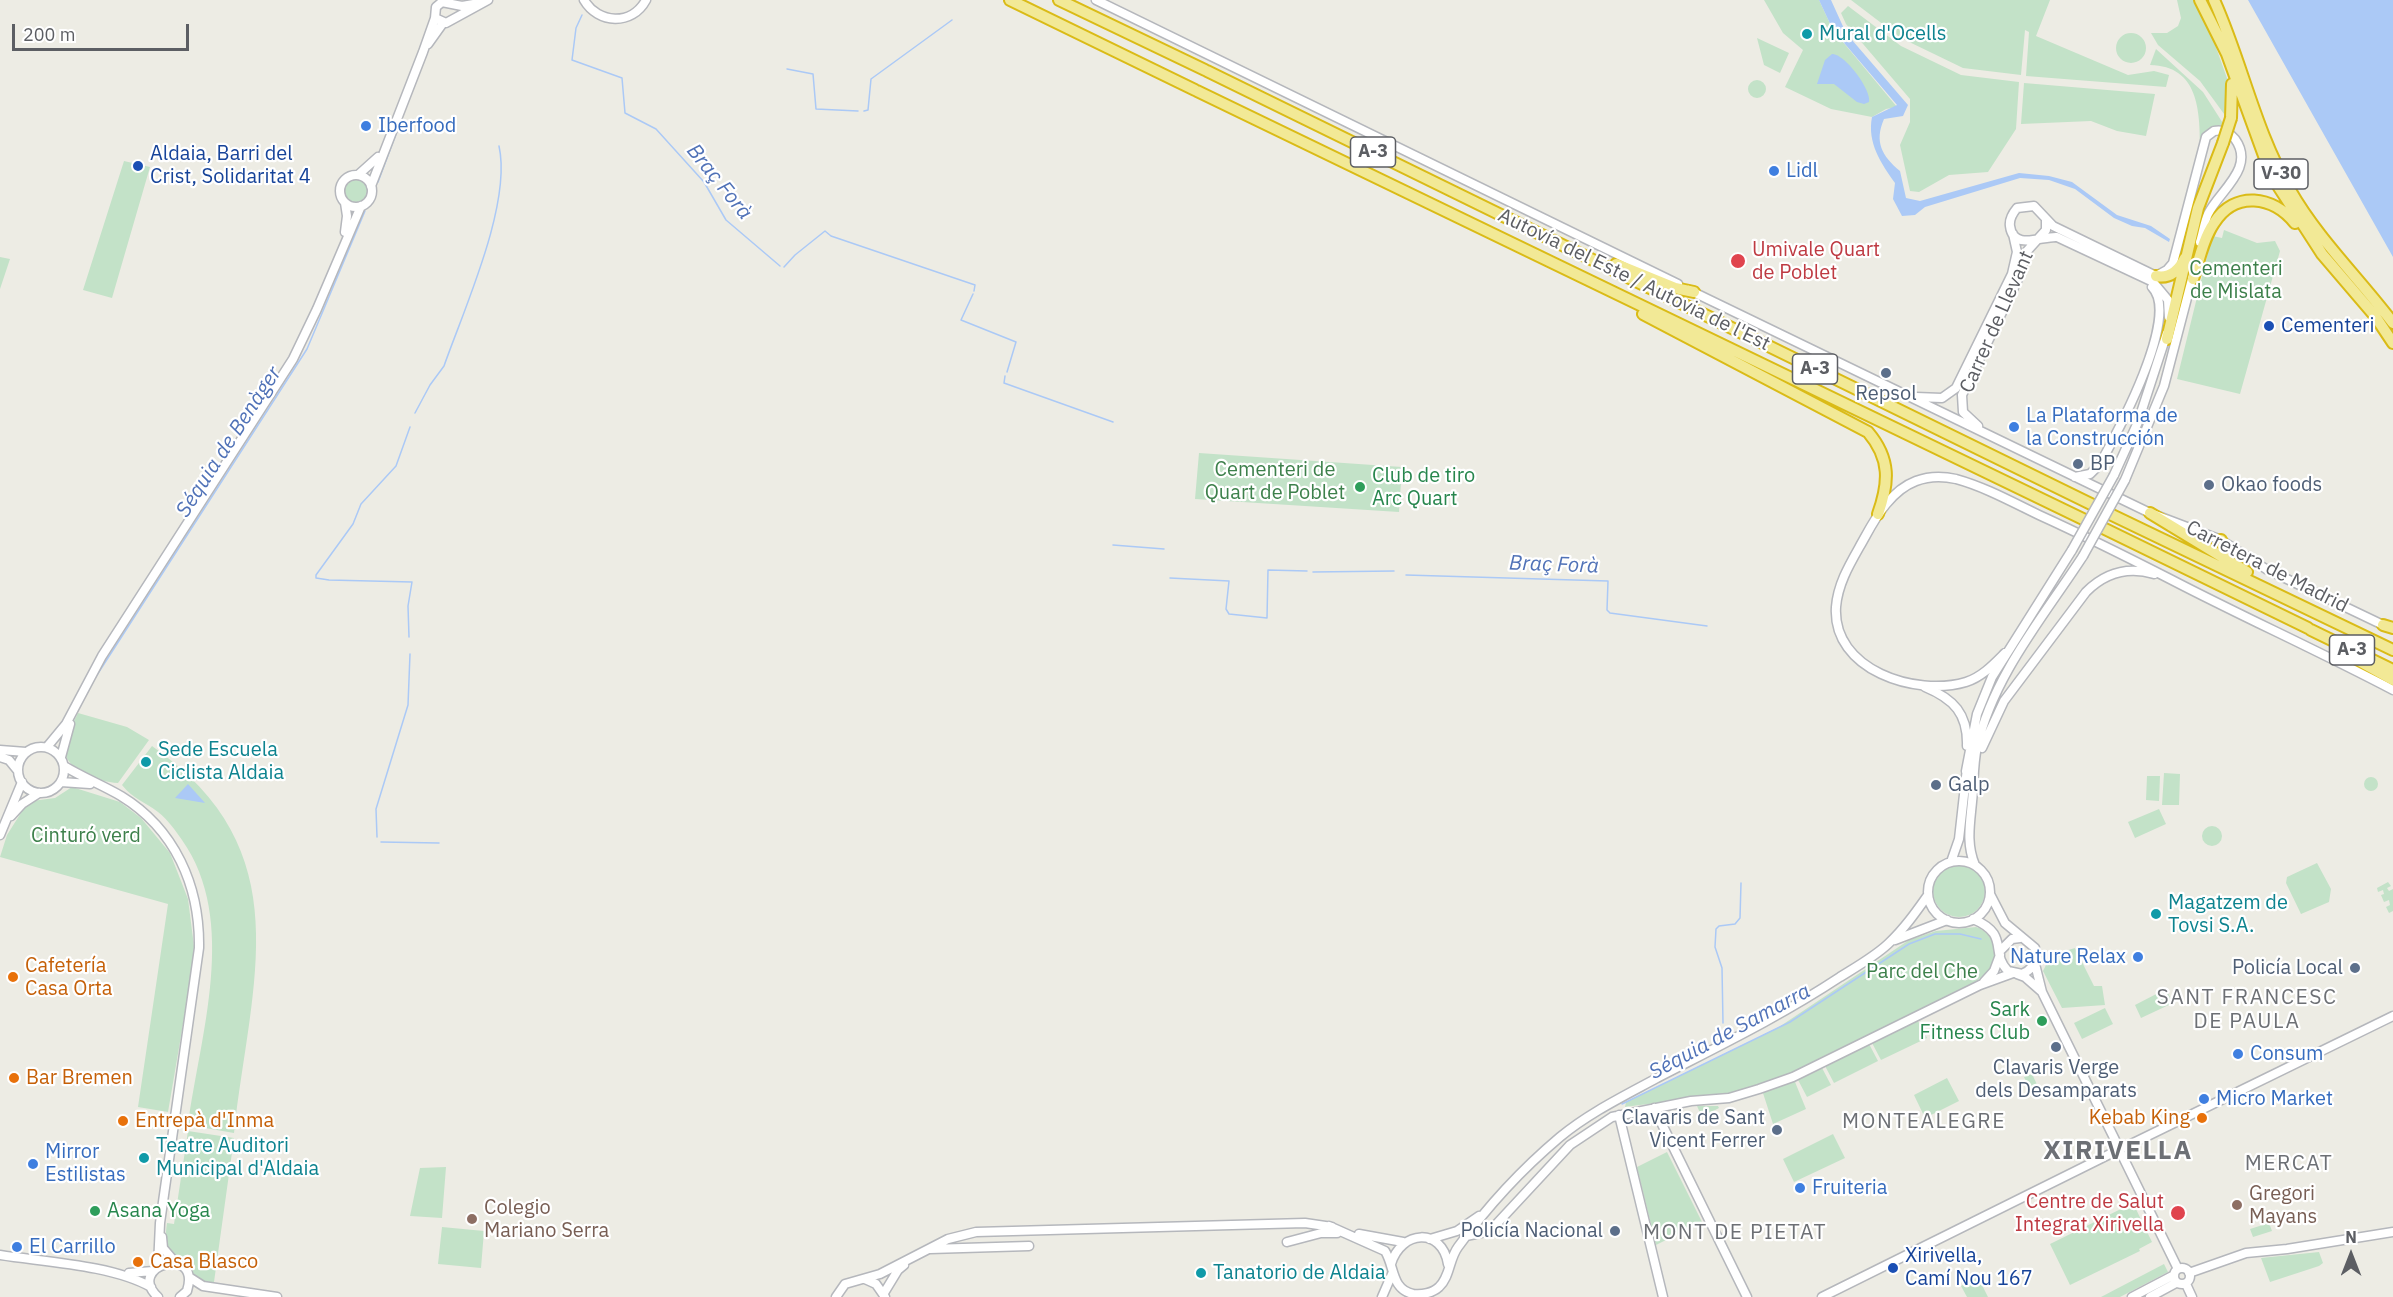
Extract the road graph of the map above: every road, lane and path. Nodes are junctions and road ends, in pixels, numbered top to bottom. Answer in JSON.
{"nodes":[{"id":1,"x":488,"y":0,"type":"edge"},
{"id":2,"x":584,"y":0,"type":"edge"},
{"id":3,"x":646,"y":0,"type":"edge"},
{"id":4,"x":1010,"y":0,"type":"edge"},
{"id":5,"x":1059,"y":0,"type":"edge"},
{"id":6,"x":1070,"y":0,"type":"edge"},
{"id":7,"x":1096,"y":0,"type":"edge"},
{"id":8,"x":2200,"y":0,"type":"edge"},
{"id":9,"x":2214,"y":0,"type":"edge"},
{"id":10,"x":445,"y":2,"type":"edge"},
{"id":11,"x":479,"y":3,"type":"junction"},
{"id":12,"x":1083,"y":10,"type":"junction"},
{"id":13,"x":435,"y":18,"type":"junction"},
{"id":14,"x":454,"y":18,"type":"junction"},
{"id":15,"x":443,"y":23,"type":"junction"},
{"id":16,"x":2221,"y":43,"type":"junction"},
{"id":17,"x":423,"y":52,"type":"junction"},
{"id":18,"x":384,"y":150,"type":"junction"},
{"id":19,"x":358,"y":175,"type":"junction"},
{"id":20,"x":371,"y":186,"type":"junction"},
{"id":21,"x":345,"y":203,"type":"junction"},
{"id":22,"x":361,"y":206,"type":"junction"},
{"id":23,"x":2046,"y":218,"type":"junction"},
{"id":24,"x":2011,"y":231,"type":"junction"},
{"id":25,"x":1538,"y":232,"type":"junction"},
{"id":26,"x":2038,"y":239,"type":"junction"},
{"id":27,"x":344,"y":244,"type":"junction"},
{"id":28,"x":2190,"y":246,"type":"junction"},
{"id":29,"x":2322,"y":254,"type":"junction"},
{"id":30,"x":2130,"y":272,"type":"junction"},
{"id":31,"x":2156,"y":276,"type":"junction"},
{"id":32,"x":2193,"y":279,"type":"junction"},
{"id":33,"x":1592,"y":284,"type":"junction"},
{"id":34,"x":1695,"y":292,"type":"junction"},
{"id":35,"x":2393,"y":323,"type":"edge"},
{"id":36,"x":2167,"y":339,"type":"junction"},
{"id":37,"x":2393,"y":342,"type":"edge"},
{"id":38,"x":1907,"y":395,"type":"junction"},
{"id":39,"x":1987,"y":434,"type":"junction"},
{"id":40,"x":2075,"y":477,"type":"junction"},
{"id":41,"x":2093,"y":505,"type":"dead end"},
{"id":42,"x":2150,"y":513,"type":"junction"},
{"id":43,"x":1878,"y":514,"type":"junction"},
{"id":44,"x":2112,"y":515,"type":"dead end"},
{"id":45,"x":2085,"y":520,"type":"dead end"},
{"id":46,"x":2104,"y":529,"type":"dead end"},
{"id":47,"x":2221,"y":540,"type":"junction"},
{"id":48,"x":2227,"y":558,"type":"junction"},
{"id":49,"x":2166,"y":577,"type":"junction"},
{"id":50,"x":2293,"y":601,"type":"junction"},
{"id":51,"x":2388,"y":627,"type":"edge"},
{"id":52,"x":2329,"y":639,"type":"junction"},
{"id":53,"x":2393,"y":650,"type":"edge"},
{"id":54,"x":2005,"y":653,"type":"junction"},
{"id":55,"x":2393,"y":670,"type":"edge"},
{"id":56,"x":90,"y":676,"type":"junction"},
{"id":57,"x":2393,"y":680,"type":"edge"},
{"id":58,"x":1919,"y":684,"type":"junction"},
{"id":59,"x":2393,"y":690,"type":"edge"},
{"id":60,"x":47,"y":747,"type":"junction"},
{"id":61,"x":0,"y":750,"type":"edge"},
{"id":62,"x":26,"y":752,"type":"junction"},
{"id":63,"x":0,"y":757,"type":"edge"},
{"id":64,"x":62,"y":761,"type":"junction"},
{"id":65,"x":18,"y":771,"type":"junction"},
{"id":66,"x":1970,"y":771,"type":"junction"},
{"id":67,"x":22,"y":782,"type":"junction"},
{"id":68,"x":61,"y":782,"type":"junction"},
{"id":69,"x":106,"y":788,"type":"junction"},
{"id":70,"x":39,"y":793,"type":"junction"},
{"id":71,"x":5,"y":823,"type":"junction"},
{"id":72,"x":1,"y":833,"type":"edge"},
{"id":73,"x":1951,"y":862,"type":"junction"},
{"id":74,"x":1975,"y":865,"type":"junction"},
{"id":75,"x":1990,"y":894,"type":"junction"},
{"id":76,"x":1928,"y":895,"type":"junction"},
{"id":77,"x":1973,"y":919,"type":"junction"},
{"id":78,"x":1947,"y":920,"type":"junction"},
{"id":79,"x":2020,"y":938,"type":"junction"},
{"id":80,"x":1889,"y":943,"type":"junction"},
{"id":81,"x":2000,"y":952,"type":"junction"},
{"id":82,"x":2035,"y":964,"type":"junction"},
{"id":83,"x":2015,"y":974,"type":"junction"},
{"id":84,"x":1980,"y":985,"type":"junction"},
{"id":85,"x":2042,"y":992,"type":"junction"},
{"id":86,"x":2393,"y":1016,"type":"edge"},
{"id":87,"x":1654,"y":1108,"type":"junction"},
{"id":88,"x":1619,"y":1115,"type":"junction"},
{"id":89,"x":2119,"y":1150,"type":"junction"},
{"id":90,"x":1493,"y":1204,"type":"junction"},
{"id":91,"x":160,"y":1223,"type":"junction"},
{"id":92,"x":1329,"y":1226,"type":"junction"},
{"id":93,"x":1345,"y":1232,"type":"junction"},
{"id":94,"x":2393,"y":1232,"type":"edge"},
{"id":95,"x":1466,"y":1236,"type":"junction"},
{"id":96,"x":1430,"y":1239,"type":"junction"},
{"id":97,"x":1287,"y":1242,"type":"dead end"},
{"id":98,"x":1403,"y":1242,"type":"junction"},
{"id":99,"x":1029,"y":1246,"type":"dead end"},
{"id":100,"x":922,"y":1250,"type":"junction"},
{"id":101,"x":0,"y":1255,"type":"edge"},
{"id":102,"x":175,"y":1262,"type":"junction"},
{"id":103,"x":1391,"y":1264,"type":"junction"},
{"id":104,"x":1448,"y":1265,"type":"junction"},
{"id":105,"x":155,"y":1269,"type":"junction"},
{"id":106,"x":104,"y":1271,"type":"junction"},
{"id":107,"x":1392,"y":1274,"type":"junction"},
{"id":108,"x":189,"y":1277,"type":"junction"},
{"id":109,"x":2179,"y":1278,"type":"junction"},
{"id":110,"x":865,"y":1279,"type":"junction"},
{"id":111,"x":202,"y":1286,"type":"junction"},
{"id":112,"x":1439,"y":1287,"type":"junction"},
{"id":113,"x":154,"y":1294,"type":"edge"},
{"id":114,"x":184,"y":1294,"type":"edge"},
{"id":115,"x":885,"y":1295,"type":"edge"},
{"id":116,"x":1416,"y":1295,"type":"edge"},
{"id":117,"x":277,"y":1297,"type":"edge"},
{"id":118,"x":836,"y":1297,"type":"edge"},
{"id":119,"x":1382,"y":1297,"type":"edge"},
{"id":120,"x":1402,"y":1297,"type":"edge"},
{"id":121,"x":1438,"y":1297,"type":"edge"},
{"id":122,"x":1663,"y":1297,"type":"edge"},
{"id":123,"x":1747,"y":1297,"type":"edge"},
{"id":124,"x":1822,"y":1297,"type":"edge"},
{"id":125,"x":2132,"y":1297,"type":"edge"},
{"id":126,"x":2150,"y":1297,"type":"edge"},
{"id":127,"x":2192,"y":1297,"type":"edge"}],
"edges":[{"from":1,"to":11,"type":"street"},
{"from":2,"to":3,"type":"street"},
{"from":4,"to":33,"type":"highway","name":"Autovía del Este / Autovia de l'Est","number":"A-3"},
{"from":5,"to":12,"type":"highway","name":"Autovía del Este / Autovia de l'Est","number":"A-3"},
{"from":6,"to":12,"type":"highway"},
{"from":7,"to":34,"type":"street"},
{"from":8,"to":16,"type":"highway","number":"V-30"},
{"from":9,"to":35,"type":"highway","number":"V-30"},
{"from":10,"to":11,"type":"street"},
{"from":10,"to":13,"type":"street"},
{"from":10,"to":14,"type":"street"},
{"from":11,"to":14,"type":"street"},
{"from":12,"to":25,"type":"highway","name":"Autovía del Este / Autovia de l'Est","number":"A-3"},
{"from":13,"to":15,"type":"street"},
{"from":13,"to":17,"type":"street"},
{"from":14,"to":15,"type":"street"},
{"from":15,"to":17,"type":"street"},
{"from":16,"to":28,"type":"highway","bridge":true},
{"from":16,"to":29,"type":"highway","number":"V-30"},
{"from":17,"to":18,"type":"street"},
{"from":18,"to":19,"type":"street"},
{"from":18,"to":20,"type":"street"},
{"from":19,"to":20,"type":"street"},
{"from":19,"to":21,"type":"street"},
{"from":20,"to":22,"type":"street"},
{"from":21,"to":22,"type":"street"},
{"from":21,"to":27,"type":"street"},
{"from":22,"to":27,"type":"street"},
{"from":23,"to":24,"type":"street"},
{"from":23,"to":26,"type":"street"},
{"from":23,"to":31,"type":"street"},
{"from":24,"to":26,"type":"street"},
{"from":24,"to":38,"type":"street","name":"Carrer de Llevant"},
{"from":25,"to":34,"type":"highway"},
{"from":25,"to":41,"type":"highway","name":"Autovía del Este / Autovia de l'Est","number":"A-3"},
{"from":26,"to":30,"type":"street"},
{"from":26,"to":39,"type":"street","name":"Carrer de Llevant"},
{"from":27,"to":56,"type":"street"},
{"from":28,"to":31,"type":"highway"},
{"from":28,"to":36,"type":"highway"},
{"from":29,"to":32,"type":"highway"},
{"from":29,"to":37,"type":"highway","number":"V-30"},
{"from":30,"to":36,"type":"street"},
{"from":30,"to":40,"type":"street"},
{"from":31,"to":32,"type":"street"},
{"from":32,"to":66,"type":"street","bridge":true},
{"from":33,"to":43,"type":"highway"},
{"from":33,"to":45,"type":"highway","name":"Autovía del Este / Autovia de l'Est","number":"A-3"},
{"from":34,"to":38,"type":"street"},
{"from":36,"to":54,"type":"street","bridge":true},
{"from":38,"to":39,"type":"street"},
{"from":39,"to":40,"type":"street"},
{"from":40,"to":42,"type":"street","name":"Carretera de Madrid"},
{"from":42,"to":47,"type":"street","name":"Carretera de Madrid"},
{"from":42,"to":48,"type":"highway"},
{"from":43,"to":49,"type":"street"},
{"from":43,"to":58,"type":"street"},
{"from":44,"to":50,"type":"highway","number":"A-3"},
{"from":46,"to":52,"type":"highway","number":"A-3"},
{"from":47,"to":48,"type":"highway"},
{"from":47,"to":51,"type":"street","name":"Carretera de Madrid"},
{"from":48,"to":50,"type":"highway"},
{"from":49,"to":59,"type":"street"},
{"from":49,"to":66,"type":"street"},
{"from":50,"to":53,"type":"highway","number":"A-3"},
{"from":52,"to":55,"type":"highway","number":"A-3"},
{"from":52,"to":57,"type":"highway"},
{"from":54,"to":58,"type":"street"},
{"from":54,"to":66,"type":"street"},
{"from":56,"to":60,"type":"street"},
{"from":56,"to":64,"type":"street"},
{"from":58,"to":66,"type":"street"},
{"from":60,"to":62,"type":"street"},
{"from":60,"to":64,"type":"street"},
{"from":61,"to":62,"type":"street"},
{"from":62,"to":65,"type":"street"},
{"from":63,"to":65,"type":"street"},
{"from":64,"to":68,"type":"street"},
{"from":64,"to":69,"type":"street"},
{"from":65,"to":67,"type":"street"},
{"from":66,"to":73,"type":"street"},
{"from":66,"to":74,"type":"street"},
{"from":67,"to":70,"type":"street"},
{"from":67,"to":71,"type":"street"},
{"from":68,"to":69,"type":"street"},
{"from":68,"to":70,"type":"street"},
{"from":69,"to":91,"type":"street"},
{"from":70,"to":71,"type":"street"},
{"from":71,"to":72,"type":"street"},
{"from":73,"to":74,"type":"street"},
{"from":73,"to":76,"type":"street"},
{"from":74,"to":75,"type":"street"},
{"from":75,"to":77,"type":"street"},
{"from":75,"to":79,"type":"street"},
{"from":76,"to":78,"type":"street"},
{"from":76,"to":80,"type":"street"},
{"from":77,"to":78,"type":"street"},
{"from":77,"to":81,"type":"street"},
{"from":78,"to":80,"type":"street"},
{"from":79,"to":81,"type":"street"},
{"from":79,"to":82,"type":"street"},
{"from":80,"to":90,"type":"street"},
{"from":81,"to":83,"type":"street"},
{"from":81,"to":84,"type":"street"},
{"from":82,"to":83,"type":"street"},
{"from":82,"to":85,"type":"street"},
{"from":83,"to":84,"type":"street"},
{"from":83,"to":85,"type":"street"},
{"from":84,"to":87,"type":"street"},
{"from":85,"to":89,"type":"street"},
{"from":86,"to":89,"type":"street"},
{"from":87,"to":88,"type":"street"},
{"from":87,"to":123,"type":"street"},
{"from":88,"to":95,"type":"street"},
{"from":88,"to":122,"type":"street"},
{"from":89,"to":109,"type":"street"},
{"from":89,"to":124,"type":"street"},
{"from":90,"to":95,"type":"street"},
{"from":90,"to":96,"type":"street"},
{"from":91,"to":102,"type":"street"},
{"from":91,"to":105,"type":"street"},
{"from":92,"to":93,"type":"street"},
{"from":92,"to":98,"type":"street"},
{"from":92,"to":100,"type":"street"},
{"from":93,"to":97,"type":"street"},
{"from":93,"to":103,"type":"street"},
{"from":94,"to":109,"type":"street"},
{"from":95,"to":104,"type":"street"},
{"from":96,"to":98,"type":"street"},
{"from":96,"to":104,"type":"street"},
{"from":98,"to":103,"type":"street"},
{"from":99,"to":100,"type":"street"},
{"from":100,"to":110,"type":"street"},
{"from":100,"to":115,"type":"street"},
{"from":101,"to":106,"type":"street"},
{"from":102,"to":105,"type":"street"},
{"from":102,"to":108,"type":"street"},
{"from":103,"to":107,"type":"street"},
{"from":104,"to":112,"type":"street"},
{"from":105,"to":106,"type":"street"},
{"from":105,"to":113,"type":"street"},
{"from":106,"to":113,"type":"street"},
{"from":107,"to":116,"type":"street"},
{"from":107,"to":119,"type":"street"},
{"from":108,"to":111,"type":"street"},
{"from":108,"to":114,"type":"street"},
{"from":109,"to":125,"type":"street"},
{"from":109,"to":126,"type":"street"},
{"from":109,"to":127,"type":"street"},
{"from":110,"to":115,"type":"street"},
{"from":110,"to":118,"type":"street"},
{"from":111,"to":114,"type":"street"},
{"from":111,"to":117,"type":"street"},
{"from":112,"to":116,"type":"street"},
{"from":112,"to":121,"type":"street"},
{"from":116,"to":120,"type":"street"}]}
